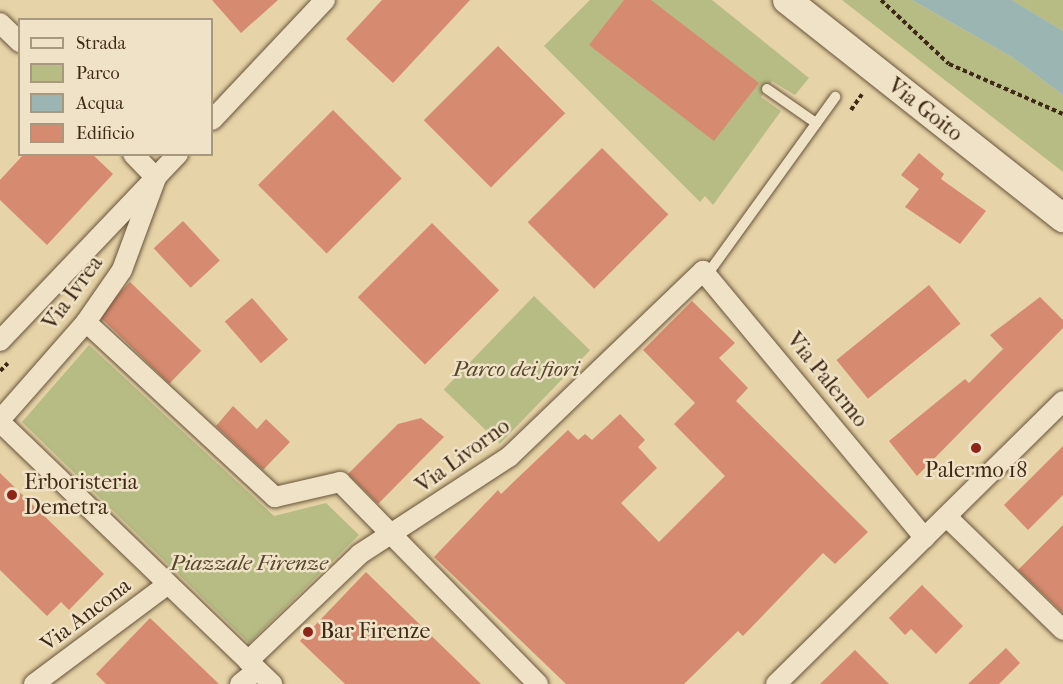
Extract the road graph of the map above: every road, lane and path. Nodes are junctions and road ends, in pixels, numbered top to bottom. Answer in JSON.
{"nodes":[{"id":1,"x":325,"y":0,"type":"edge"},
{"id":2,"x":787,"y":0,"type":"edge"},
{"id":3,"x":881,"y":0,"type":"edge"},
{"id":4,"x":0,"y":23,"type":"edge"},
{"id":5,"x":18,"y":40,"type":"edge"},
{"id":6,"x":767,"y":89,"type":"dead end"},
{"id":7,"x":835,"y":97,"type":"dead end"},
{"id":8,"x":1063,"y":114,"type":"edge"},
{"id":9,"x":213,"y":119,"type":"edge"},
{"id":10,"x":816,"y":123,"type":"junction"},
{"id":11,"x":135,"y":156,"type":"edge"},
{"id":12,"x":176,"y":156,"type":"edge"},
{"id":13,"x":156,"y":178,"type":"junction"},
{"id":14,"x":1063,"y":218,"type":"edge"},
{"id":15,"x":709,"y":272,"type":"junction"},
{"id":16,"x":86,"y":322,"type":"junction"},
{"id":17,"x":0,"y":341,"type":"edge"},
{"id":18,"x":11,"y":360,"type":"dead end"},
{"id":19,"x":0,"y":371,"type":"edge"},
{"id":20,"x":1063,"y":401,"type":"edge"},
{"id":21,"x":0,"y":421,"type":"edge"},
{"id":22,"x":947,"y":517,"type":"junction"},
{"id":23,"x":390,"y":535,"type":"junction"},
{"id":24,"x":925,"y":538,"type":"junction"},
{"id":25,"x":168,"y":585,"type":"junction"},
{"id":26,"x":1063,"y":630,"type":"edge"},
{"id":27,"x":252,"y":665,"type":"junction"},
{"id":28,"x":34,"y":684,"type":"edge"},
{"id":29,"x":240,"y":684,"type":"edge"},
{"id":30,"x":272,"y":684,"type":"edge"},
{"id":31,"x":538,"y":684,"type":"edge"},
{"id":32,"x":777,"y":684,"type":"edge"}],
"edges":[{"from":1,"to":9,"type":"street"},
{"from":2,"to":14,"type":"main road","name":"Via Goito"},
{"from":3,"to":8,"type":"path"},
{"from":4,"to":5,"type":"street"},
{"from":6,"to":10,"type":"lane"},
{"from":7,"to":10,"type":"lane"},
{"from":10,"to":15,"type":"lane"},
{"from":11,"to":13,"type":"street"},
{"from":12,"to":13,"type":"street","name":"Via Ivrea"},
{"from":13,"to":16,"type":"street","name":"Via Ivrea"},
{"from":13,"to":17,"type":"street","name":"Via Ivrea"},
{"from":15,"to":23,"type":"street","name":"Via Livorno"},
{"from":15,"to":24,"type":"street","name":"Via Palermo"},
{"from":16,"to":21,"type":"street","name":"Via Ivrea"},
{"from":16,"to":23,"type":"street"},
{"from":18,"to":19,"type":"path"},
{"from":20,"to":22,"type":"street"},
{"from":21,"to":25,"type":"street"},
{"from":22,"to":24,"type":"street"},
{"from":22,"to":26,"type":"street"},
{"from":23,"to":27,"type":"street","name":"Via Livorno"},
{"from":23,"to":31,"type":"street"},
{"from":24,"to":32,"type":"street"},
{"from":25,"to":27,"type":"street"},
{"from":25,"to":28,"type":"street","name":"Via Ancona"},
{"from":27,"to":29,"type":"street","name":"Via Livorno"},
{"from":27,"to":30,"type":"street"}]}
